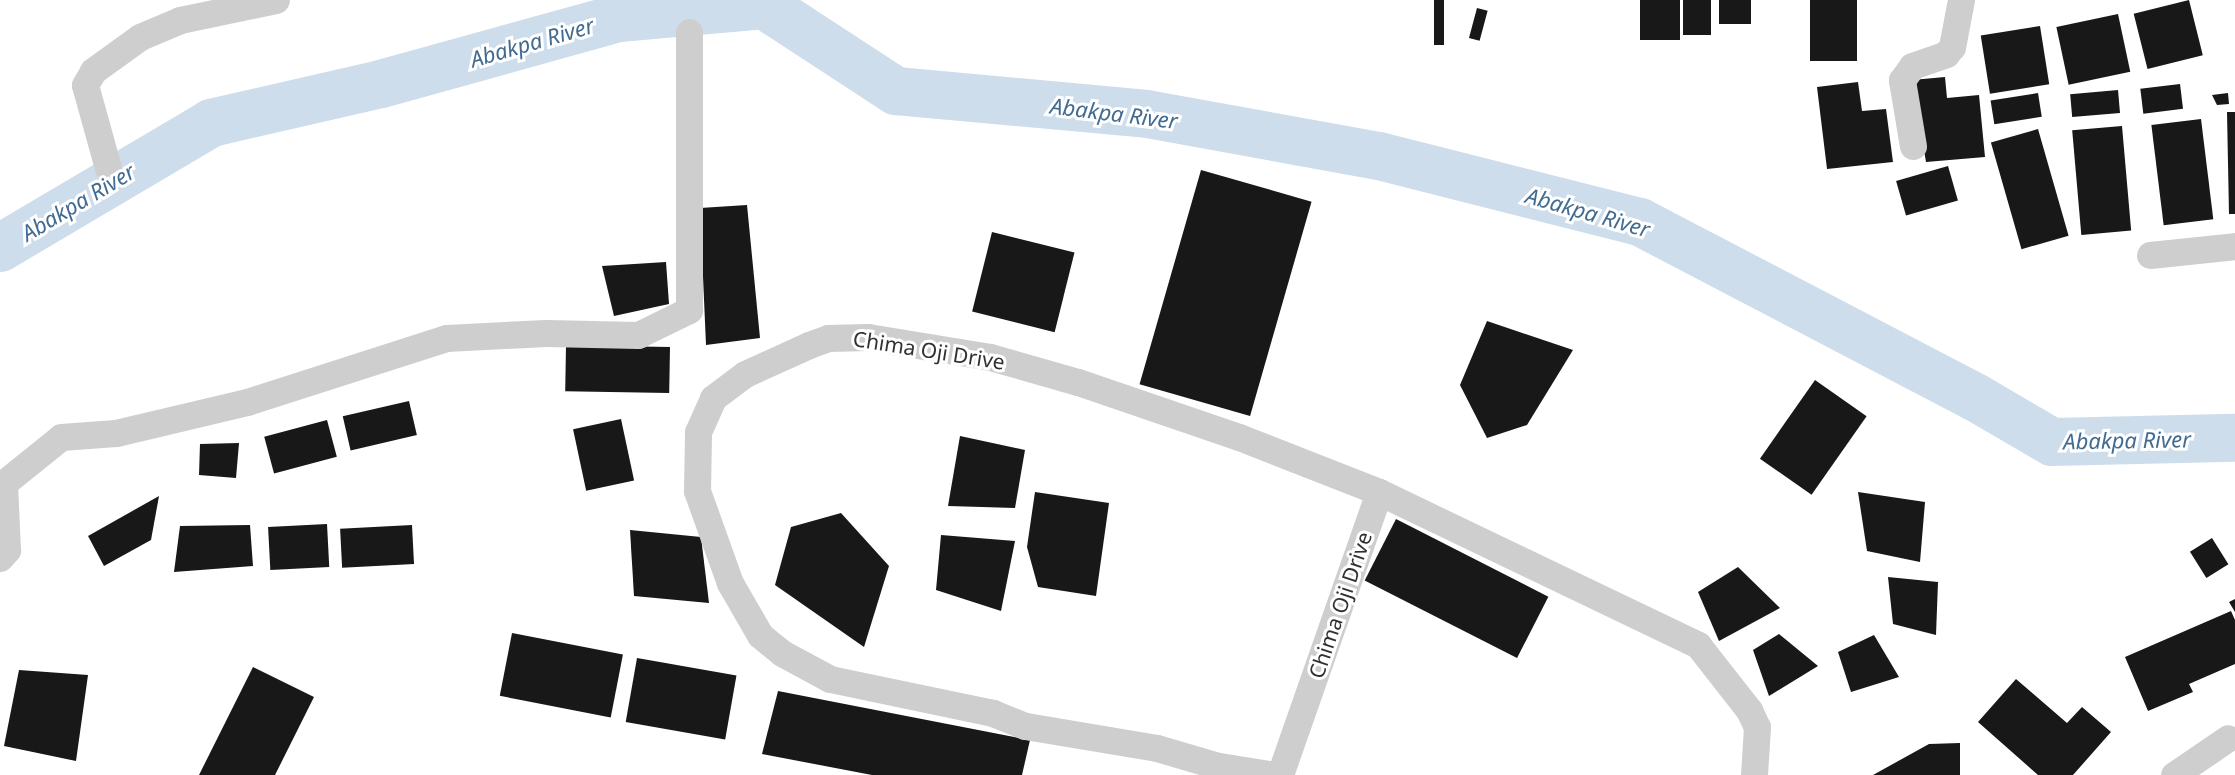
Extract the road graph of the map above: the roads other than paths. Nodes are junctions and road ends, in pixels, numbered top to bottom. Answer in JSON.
{"nodes":[{"id":1,"x":276,"y":0,"type":"edge"},
{"id":2,"x":1961,"y":0,"type":"edge"},
{"id":3,"x":689,"y":32,"type":"dead end"},
{"id":4,"x":1913,"y":146,"type":"dead end"},
{"id":5,"x":108,"y":168,"type":"dead end"},
{"id":6,"x":2235,"y":246,"type":"edge"},
{"id":7,"x":2150,"y":255,"type":"dead end"},
{"id":8,"x":1379,"y":492,"type":"junction"},
{"id":9,"x":0,"y":558,"type":"edge"},
{"id":10,"x":2233,"y":739,"type":"edge"},
{"id":11,"x":1278,"y":775,"type":"edge"},
{"id":12,"x":1754,"y":775,"type":"edge"},
{"id":13,"x":2174,"y":775,"type":"edge"}],
"edges":[{"from":1,"to":5,"type":"street"},
{"from":2,"to":4,"type":"street"},
{"from":3,"to":9,"type":"street"},
{"from":6,"to":7,"type":"street"},
{"from":8,"to":11,"type":"street","name":"Chima Oji Drive"},
{"from":8,"to":11,"type":"street","name":"Chima Oji Drive"},
{"from":8,"to":12,"type":"street"},
{"from":10,"to":13,"type":"street"}]}
